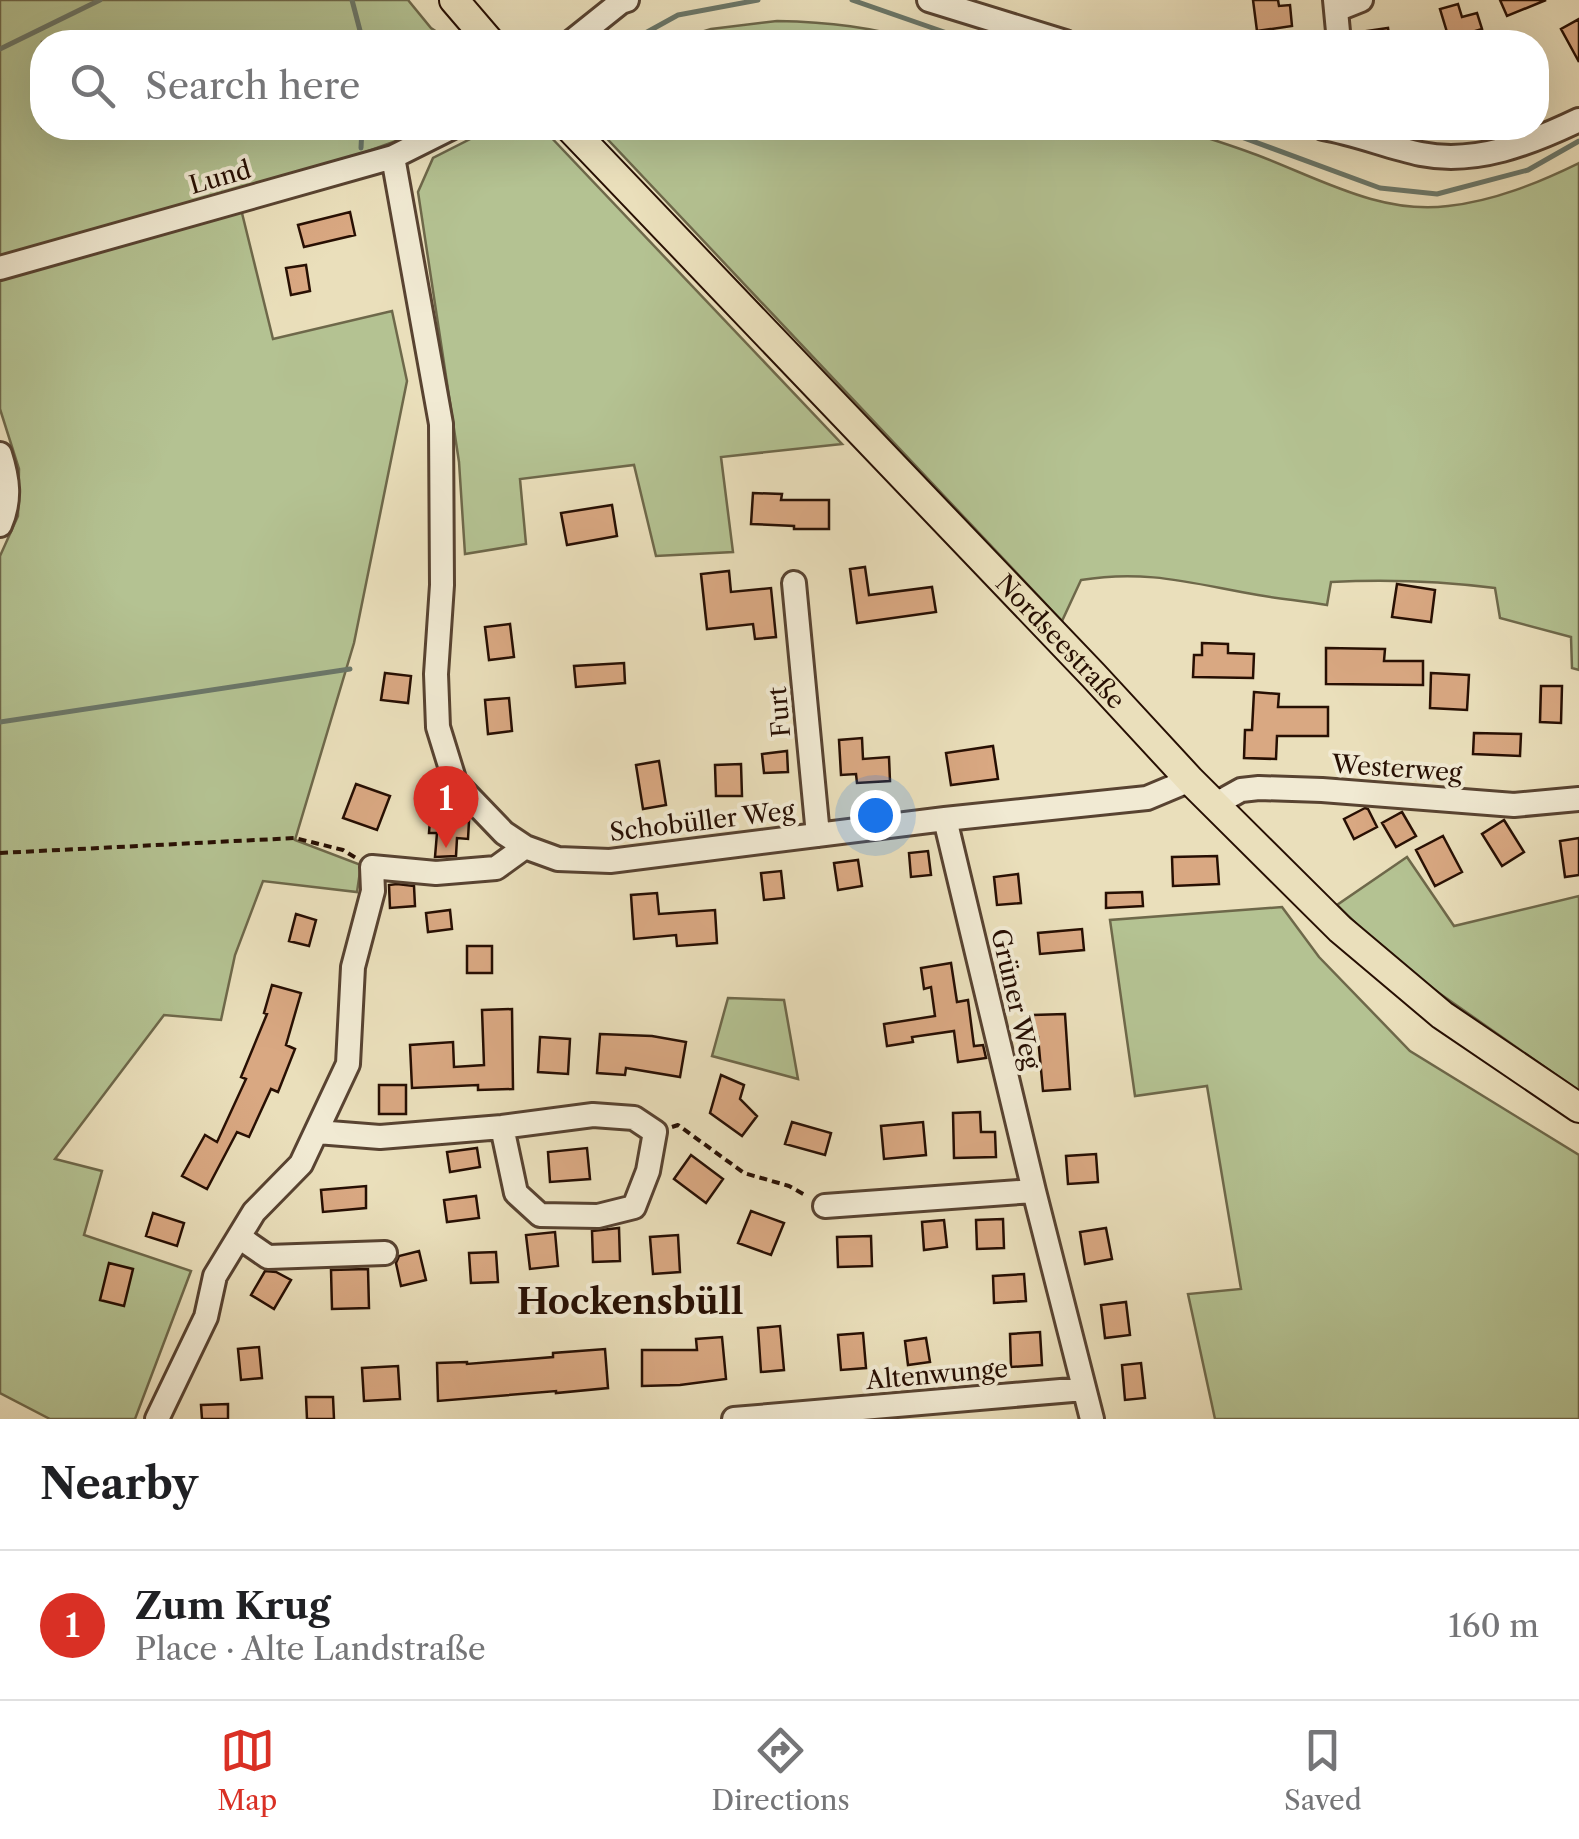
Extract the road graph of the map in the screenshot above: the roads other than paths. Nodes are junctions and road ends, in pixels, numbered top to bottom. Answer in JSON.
{"nodes":[{"id":1,"x":454,"y":0,"type":"edge"},
{"id":2,"x":929,"y":0,"type":"edge"},
{"id":3,"x":1361,"y":0,"type":"edge"},
{"id":4,"x":623,"y":1,"type":"edge"},
{"id":5,"x":1336,"y":5,"type":"edge"},
{"id":6,"x":480,"y":30,"type":"edge"},
{"id":7,"x":586,"y":30,"type":"edge"},
{"id":8,"x":1026,"y":30,"type":"edge"},
{"id":9,"x":1339,"y":30,"type":"edge"},
{"id":10,"x":1579,"y":120,"type":"edge"},
{"id":11,"x":1549,"y":133,"type":"edge"},
{"id":12,"x":428,"y":140,"type":"edge"},
{"id":13,"x":583,"y":140,"type":"edge"},
{"id":14,"x":1373,"y":140,"type":"edge"},
{"id":15,"x":1532,"y":140,"type":"edge"},
{"id":16,"x":393,"y":157,"type":"junction"},
{"id":17,"x":0,"y":268,"type":"edge"},
{"id":18,"x":0,"y":454,"type":"edge"},
{"id":19,"x":0,"y":525,"type":"edge"},
{"id":20,"x":794,"y":584,"type":"dead end"},
{"id":21,"x":1190,"y":780,"type":"junction"},
{"id":22,"x":1579,"y":799,"type":"edge"},
{"id":23,"x":1214,"y":805,"type":"junction"},
{"id":24,"x":945,"y":819,"type":"junction"},
{"id":25,"x":818,"y":835,"type":"junction"},
{"id":26,"x":524,"y":846,"type":"junction"},
{"id":27,"x":1579,"y":1108,"type":"edge"},
{"id":28,"x":502,"y":1128,"type":"junction"},
{"id":29,"x":318,"y":1132,"type":"junction"},
{"id":30,"x":1034,"y":1191,"type":"junction"},
{"id":31,"x":824,"y":1206,"type":"road end"},
{"id":32,"x":239,"y":1237,"type":"junction"},
{"id":33,"x":385,"y":1253,"type":"dead end"},
{"id":34,"x":1084,"y":1389,"type":"junction"},
{"id":35,"x":157,"y":1419,"type":"edge"},
{"id":36,"x":734,"y":1419,"type":"edge"},
{"id":37,"x":1092,"y":1419,"type":"edge"}],
"edges":[{"from":1,"to":6,"type":"main road"},
{"from":2,"to":8,"type":"street"},
{"from":3,"to":5,"type":"street"},
{"from":4,"to":7,"type":"street"},
{"from":5,"to":9,"type":"street"},
{"from":10,"to":11,"type":"street"},
{"from":12,"to":16,"type":"street","name":"Lund"},
{"from":13,"to":21,"type":"main road","name":"Nordseestraße"},
{"from":14,"to":15,"type":"street"},
{"from":16,"to":17,"type":"street","name":"Lund"},
{"from":16,"to":26,"type":"street","name":"Schobüller Weg"},
{"from":18,"to":19,"type":"street"},
{"from":20,"to":25,"type":"street","name":"Furt"},
{"from":21,"to":23,"type":"main road","name":"Nordseestraße"},
{"from":21,"to":24,"type":"street","name":"Schobüller Weg"},
{"from":22,"to":23,"type":"street","name":"Westerweg"},
{"from":23,"to":27,"type":"main road","name":"Nordseestraße"},
{"from":24,"to":25,"type":"street","name":"Schobüller Weg"},
{"from":24,"to":30,"type":"street","name":"Grüner Weg"},
{"from":25,"to":26,"type":"street","name":"Schobüller Weg"},
{"from":26,"to":29,"type":"street"},
{"from":28,"to":28,"type":"street"},
{"from":28,"to":29,"type":"street"},
{"from":29,"to":32,"type":"street"},
{"from":30,"to":31,"type":"street"},
{"from":30,"to":34,"type":"street","name":"Grüner Weg"},
{"from":32,"to":33,"type":"street"},
{"from":32,"to":35,"type":"street"},
{"from":34,"to":36,"type":"street","name":"Altenwunge"},
{"from":34,"to":37,"type":"street","name":"Grüner Weg"}]}
